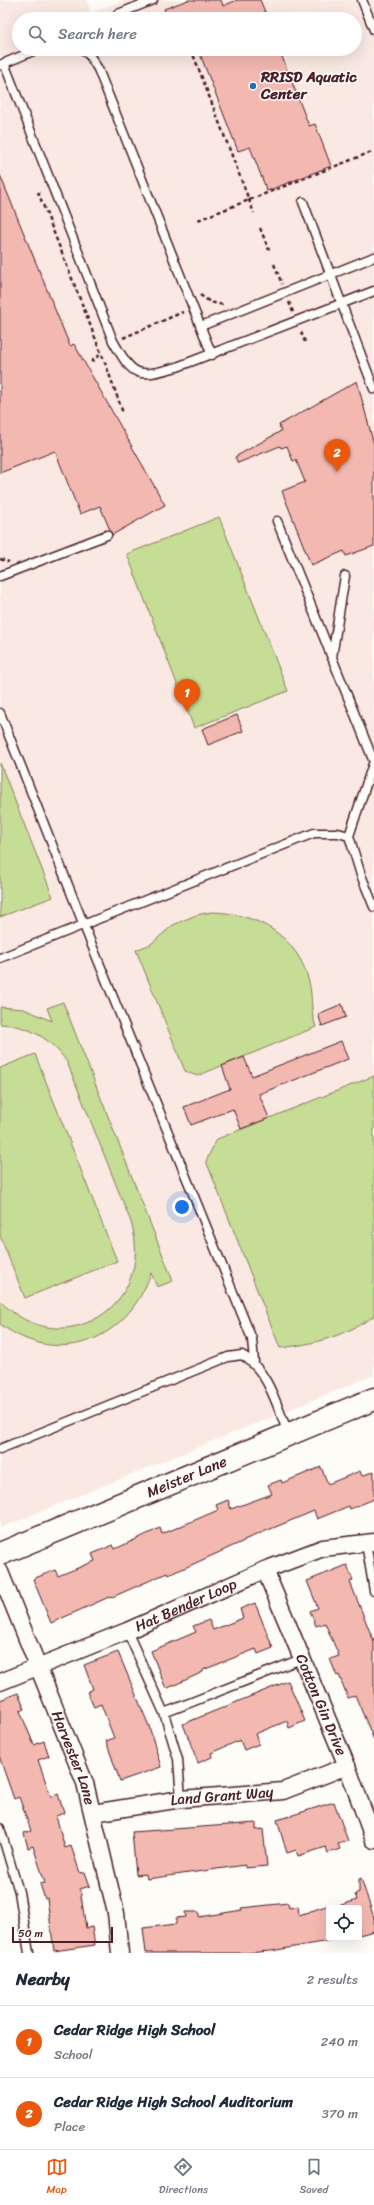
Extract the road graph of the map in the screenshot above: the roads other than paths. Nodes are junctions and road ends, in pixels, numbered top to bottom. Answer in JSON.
{"nodes":[{"id":1,"x":153,"y":0,"type":"edge"},
{"id":2,"x":362,"y":0,"type":"edge"},
{"id":3,"x":123,"y":12,"type":"edge"},
{"id":4,"x":374,"y":30,"type":"edge"},
{"id":5,"x":21,"y":56,"type":"edge"},
{"id":6,"x":93,"y":56,"type":"edge"},
{"id":7,"x":2,"y":64,"type":"edge"},
{"id":8,"x":303,"y":202,"type":"dead end"},
{"id":9,"x":374,"y":257,"type":"edge"},
{"id":10,"x":331,"y":274,"type":"junction"},
{"id":11,"x":374,"y":291,"type":"edge"},
{"id":12,"x":342,"y":304,"type":"junction"},
{"id":13,"x":201,"y":326,"type":"junction"},
{"id":14,"x":212,"y":355,"type":"junction"},
{"id":15,"x":374,"y":389,"type":"edge"},
{"id":16,"x":277,"y":521,"type":"dead end"},
{"id":17,"x":107,"y":535,"type":"dead end"},
{"id":18,"x":0,"y":576,"type":"edge"},
{"id":19,"x":345,"y":576,"type":"dead end"},
{"id":20,"x":332,"y":658,"type":"junction"},
{"id":21,"x":0,"y":713,"type":"edge"},
{"id":22,"x":374,"y":761,"type":"edge"},
{"id":23,"x":350,"y":836,"type":"junction"},
{"id":24,"x":374,"y":907,"type":"edge"},
{"id":25,"x":84,"y":925,"type":"junction"},
{"id":26,"x":0,"y":958,"type":"edge"},
{"id":27,"x":254,"y":1362,"type":"junction"},
{"id":28,"x":374,"y":1399,"type":"edge"},
{"id":29,"x":288,"y":1435,"type":"junction"},
{"id":30,"x":0,"y":1449,"type":"edge"},
{"id":31,"x":370,"y":1542,"type":"edge"},
{"id":32,"x":0,"y":1554,"type":"edge"},
{"id":33,"x":265,"y":1570,"type":"junction"},
{"id":34,"x":0,"y":1572,"type":"edge"},
{"id":35,"x":374,"y":1591,"type":"edge"},
{"id":36,"x":127,"y":1631,"type":"junction"},
{"id":37,"x":301,"y":1659,"type":"junction"},
{"id":38,"x":39,"y":1666,"type":"junction"},
{"id":39,"x":0,"y":1682,"type":"edge"},
{"id":40,"x":164,"y":1713,"type":"junction"},
{"id":41,"x":347,"y":1766,"type":"junction"},
{"id":42,"x":181,"y":1799,"type":"junction"},
{"id":43,"x":93,"y":1813,"type":"junction"},
{"id":44,"x":0,"y":1828,"type":"edge"},
{"id":45,"x":374,"y":1840,"type":"edge"},
{"id":46,"x":29,"y":1953,"type":"edge"},
{"id":47,"x":120,"y":1953,"type":"edge"}],
"edges":[{"from":1,"to":3,"type":"lane"},
{"from":2,"to":4,"type":"lane"},
{"from":5,"to":7,"type":"lane"},
{"from":6,"to":13,"type":"lane"},
{"from":7,"to":14,"type":"lane"},
{"from":8,"to":10,"type":"lane"},
{"from":9,"to":10,"type":"lane"},
{"from":10,"to":12,"type":"lane"},
{"from":10,"to":13,"type":"lane"},
{"from":11,"to":12,"type":"lane"},
{"from":12,"to":14,"type":"lane"},
{"from":12,"to":15,"type":"lane"},
{"from":13,"to":14,"type":"lane"},
{"from":16,"to":20,"type":"lane"},
{"from":17,"to":18,"type":"lane"},
{"from":19,"to":20,"type":"lane"},
{"from":20,"to":22,"type":"lane"},
{"from":21,"to":25,"type":"lane"},
{"from":22,"to":23,"type":"lane"},
{"from":23,"to":24,"type":"lane"},
{"from":23,"to":25,"type":"lane"},
{"from":25,"to":26,"type":"lane"},
{"from":25,"to":27,"type":"lane"},
{"from":27,"to":29,"type":"lane"},
{"from":27,"to":30,"type":"lane"},
{"from":28,"to":29,"type":"street","name":"Meister Lane"},
{"from":29,"to":32,"type":"street","name":"Meister Lane"},
{"from":31,"to":33,"type":"street","name":"Hat Bender Loop"},
{"from":31,"to":35,"type":"lane"},
{"from":33,"to":36,"type":"street","name":"Hat Bender Loop"},
{"from":33,"to":37,"type":"street","name":"Cotton Gin Drive"},
{"from":34,"to":38,"type":"street","name":"Harvester Lane"},
{"from":36,"to":38,"type":"street","name":"Hat Bender Loop"},
{"from":36,"to":40,"type":"lane"},
{"from":37,"to":40,"type":"lane"},
{"from":37,"to":41,"type":"street","name":"Cotton Gin Drive"},
{"from":38,"to":39,"type":"street","name":"Hat Bender Loop"},
{"from":38,"to":43,"type":"street","name":"Harvester Lane"},
{"from":40,"to":42,"type":"lane"},
{"from":41,"to":42,"type":"street","name":"Land Grant Way"},
{"from":41,"to":45,"type":"street","name":"Cotton Gin Drive"},
{"from":42,"to":43,"type":"street","name":"Land Grant Way"},
{"from":43,"to":47,"type":"street","name":"Harvester Lane"},
{"from":44,"to":46,"type":"lane"}]}
